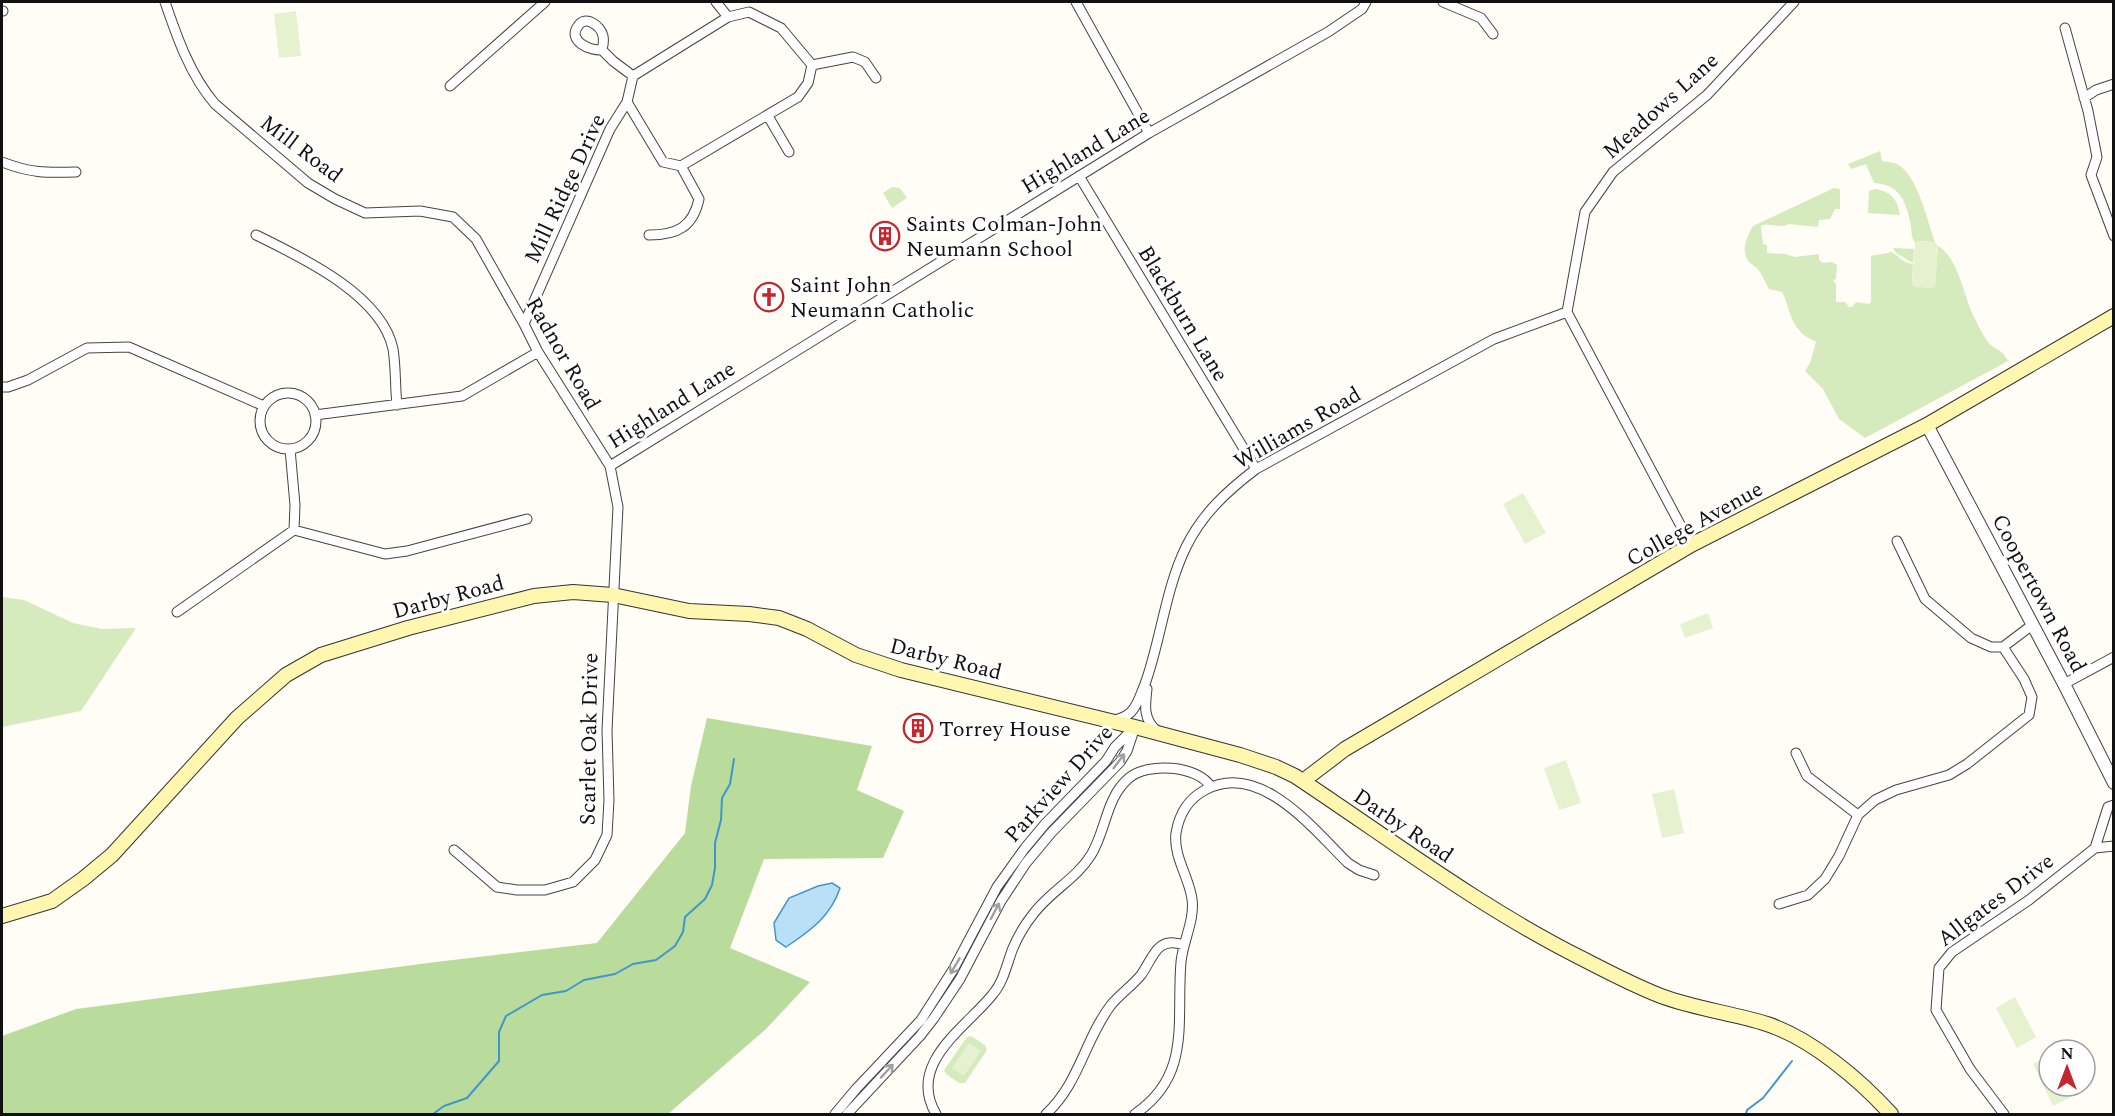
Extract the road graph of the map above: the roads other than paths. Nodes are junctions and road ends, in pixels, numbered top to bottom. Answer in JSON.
{"nodes":[{"id":1,"x":165,"y":2,"type":"edge"},
{"id":2,"x":545,"y":2,"type":"edge"},
{"id":3,"x":716,"y":2,"type":"edge"},
{"id":4,"x":1076,"y":2,"type":"edge"},
{"id":5,"x":1366,"y":2,"type":"edge"},
{"id":6,"x":1443,"y":2,"type":"edge"},
{"id":7,"x":1794,"y":2,"type":"edge"},
{"id":8,"x":728,"y":17,"type":"junction"},
{"id":9,"x":2065,"y":28,"type":"dead end"},
{"id":10,"x":1493,"y":34,"type":"dead end"},
{"id":11,"x":602,"y":50,"type":"dead end"},
{"id":12,"x":812,"y":65,"type":"junction"},
{"id":13,"x":633,"y":75,"type":"junction"},
{"id":14,"x":876,"y":78,"type":"dead end"},
{"id":15,"x":2114,"y":84,"type":"edge"},
{"id":16,"x":450,"y":86,"type":"dead end"},
{"id":17,"x":2084,"y":98,"type":"junction"},
{"id":18,"x":627,"y":102,"type":"junction"},
{"id":19,"x":768,"y":116,"type":"junction"},
{"id":20,"x":1149,"y":133,"type":"junction"},
{"id":21,"x":789,"y":152,"type":"dead end"},
{"id":22,"x":2,"y":162,"type":"edge"},
{"id":23,"x":681,"y":166,"type":"junction"},
{"id":24,"x":76,"y":172,"type":"dead end"},
{"id":25,"x":1079,"y":176,"type":"junction"},
{"id":26,"x":256,"y":234,"type":"dead end"},
{"id":27,"x":649,"y":235,"type":"dead end"},
{"id":28,"x":2114,"y":236,"type":"edge"},
{"id":29,"x":476,"y":239,"type":"joint"},
{"id":30,"x":1567,"y":312,"type":"junction"},
{"id":31,"x":2114,"y":316,"type":"edge"},
{"id":32,"x":524,"y":324,"type":"junction"},
{"id":33,"x":537,"y":352,"type":"junction"},
{"id":34,"x":2,"y":387,"type":"edge"},
{"id":35,"x":396,"y":405,"type":"junction"},
{"id":36,"x":264,"y":406,"type":"junction"},
{"id":37,"x":315,"y":415,"type":"junction"},
{"id":38,"x":1927,"y":425,"type":"junction"},
{"id":39,"x":290,"y":449,"type":"junction"},
{"id":40,"x":610,"y":466,"type":"junction"},
{"id":41,"x":1256,"y":469,"type":"junction"},
{"id":42,"x":527,"y":519,"type":"dead end"},
{"id":43,"x":294,"y":530,"type":"junction"},
{"id":44,"x":1898,"y":541,"type":"dead end"},
{"id":45,"x":1691,"y":545,"type":"junction"},
{"id":46,"x":613,"y":595,"type":"junction"},
{"id":47,"x":177,"y":612,"type":"dead end"},
{"id":48,"x":2032,"y":625,"type":"junction"},
{"id":49,"x":2004,"y":647,"type":"junction"},
{"id":50,"x":2114,"y":657,"type":"edge"},
{"id":51,"x":1149,"y":672,"type":"junction"},
{"id":52,"x":2064,"y":684,"type":"junction"},
{"id":53,"x":1109,"y":721,"type":"junction"},
{"id":54,"x":1135,"y":727,"type":"junction"},
{"id":55,"x":1160,"y":734,"type":"junction"},
{"id":56,"x":1796,"y":753,"type":"dead end"},
{"id":57,"x":1303,"y":781,"type":"junction"},
{"id":58,"x":2114,"y":783,"type":"edge"},
{"id":59,"x":1211,"y":787,"type":"junction"},
{"id":60,"x":2114,"y":805,"type":"edge"},
{"id":61,"x":1858,"y":815,"type":"junction"},
{"id":62,"x":1059,"y":816,"type":"junction"},
{"id":63,"x":2114,"y":846,"type":"edge"},
{"id":64,"x":2095,"y":848,"type":"junction"},
{"id":65,"x":454,"y":850,"type":"dead end"},
{"id":66,"x":1374,"y":875,"type":"dead end"},
{"id":67,"x":999,"y":885,"type":"junction"},
{"id":68,"x":1007,"y":891,"type":"junction"},
{"id":69,"x":1779,"y":904,"type":"dead end"},
{"id":70,"x":2,"y":916,"type":"edge"},
{"id":71,"x":1184,"y":945,"type":"junction"},
{"id":72,"x":864,"y":1088,"type":"junction"},
{"id":73,"x":835,"y":1114,"type":"edge"},
{"id":74,"x":848,"y":1114,"type":"edge"},
{"id":75,"x":936,"y":1114,"type":"edge"},
{"id":76,"x":1046,"y":1114,"type":"edge"},
{"id":77,"x":1135,"y":1114,"type":"edge"},
{"id":78,"x":1891,"y":1114,"type":"edge"},
{"id":79,"x":2004,"y":1114,"type":"edge"}],
"edges":[{"from":1,"to":29,"type":"street","name":"Mill Road"},
{"from":2,"to":16,"type":"street"},
{"from":3,"to":8,"type":"street"},
{"from":4,"to":20,"type":"street"},
{"from":5,"to":20,"type":"street","name":"Highland Lane"},
{"from":6,"to":10,"type":"street"},
{"from":7,"to":30,"type":"street","name":"Meadows Lane"},
{"from":8,"to":12,"type":"street"},
{"from":8,"to":13,"type":"street"},
{"from":9,"to":17,"type":"street"},
{"from":11,"to":13,"type":"street"},
{"from":12,"to":14,"type":"street"},
{"from":12,"to":19,"type":"street"},
{"from":13,"to":18,"type":"street","name":"Mill Ridge Drive"},
{"from":15,"to":17,"type":"street"},
{"from":17,"to":28,"type":"street"},
{"from":18,"to":23,"type":"street"},
{"from":18,"to":32,"type":"street","name":"Mill Ridge Drive"},
{"from":19,"to":21,"type":"street"},
{"from":19,"to":23,"type":"street"},
{"from":20,"to":25,"type":"street","name":"Highland Lane"},
{"from":22,"to":24,"type":"street"},
{"from":23,"to":27,"type":"street"},
{"from":25,"to":40,"type":"street","name":"Highland Lane"},
{"from":25,"to":41,"type":"street","name":"Blackburn Lane"},
{"from":26,"to":35,"type":"street"},
{"from":29,"to":32,"type":"street","name":"Radnor Road"},
{"from":30,"to":41,"type":"street","name":"Williams Road"},
{"from":30,"to":45,"type":"street"},
{"from":31,"to":38,"type":"main road","name":"College Avenue"},
{"from":32,"to":33,"type":"street","name":"Radnor Road"},
{"from":33,"to":35,"type":"street"},
{"from":33,"to":40,"type":"street","name":"Radnor Road"},
{"from":34,"to":36,"type":"street"},
{"from":35,"to":37,"type":"street"},
{"from":36,"to":37,"type":"street"},
{"from":36,"to":39,"type":"street"},
{"from":37,"to":39,"type":"street"},
{"from":38,"to":45,"type":"main road","name":"College Avenue"},
{"from":38,"to":48,"type":"street","name":"Coopertown Road"},
{"from":39,"to":43,"type":"street"},
{"from":40,"to":46,"type":"street","name":"Radnor Road"},
{"from":41,"to":51,"type":"street","name":"Williams Road"},
{"from":42,"to":43,"type":"street"},
{"from":43,"to":47,"type":"street"},
{"from":44,"to":49,"type":"street"},
{"from":45,"to":57,"type":"main road","name":"College Avenue"},
{"from":46,"to":53,"type":"main road","name":"Darby Road"},
{"from":46,"to":65,"type":"street","name":"Scarlet Oak Drive"},
{"from":46,"to":70,"type":"main road","name":"Darby Road"},
{"from":48,"to":49,"type":"street"},
{"from":48,"to":52,"type":"street","name":"Coopertown Road"},
{"from":49,"to":61,"type":"street"},
{"from":50,"to":52,"type":"street"},
{"from":51,"to":53,"type":"street","name":"Williams Road"},
{"from":51,"to":55,"type":"street","name":"Williams Road"},
{"from":52,"to":58,"type":"street","name":"Coopertown Road"},
{"from":53,"to":54,"type":"main road","name":"Darby Road"},
{"from":54,"to":55,"type":"main road","name":"Darby Road"},
{"from":54,"to":62,"type":"street","name":"Parkview Drive"},
{"from":55,"to":57,"type":"main road","name":"Darby Road"},
{"from":56,"to":61,"type":"street"},
{"from":57,"to":78,"type":"main road","name":"Darby Road"},
{"from":59,"to":66,"type":"street"},
{"from":59,"to":71,"type":"street"},
{"from":59,"to":75,"type":"street"},
{"from":60,"to":64,"type":"street"},
{"from":61,"to":69,"type":"street"},
{"from":62,"to":67,"type":"street","name":"Parkview Drive"},
{"from":62,"to":68,"type":"street","name":"Parkview Drive"},
{"from":63,"to":64,"type":"street"},
{"from":64,"to":79,"type":"street","name":"Allgates Drive"},
{"from":67,"to":68,"type":"street"},
{"from":67,"to":72,"type":"street","name":"Parkview Drive","one_way":true},
{"from":72,"to":68,"type":"street","name":"Parkview Drive","one_way":true},
{"from":71,"to":76,"type":"street"},
{"from":71,"to":77,"type":"street"},
{"from":72,"to":73,"type":"street","name":"Parkview Drive"},
{"from":72,"to":74,"type":"street","name":"Parkview Drive"}]}
